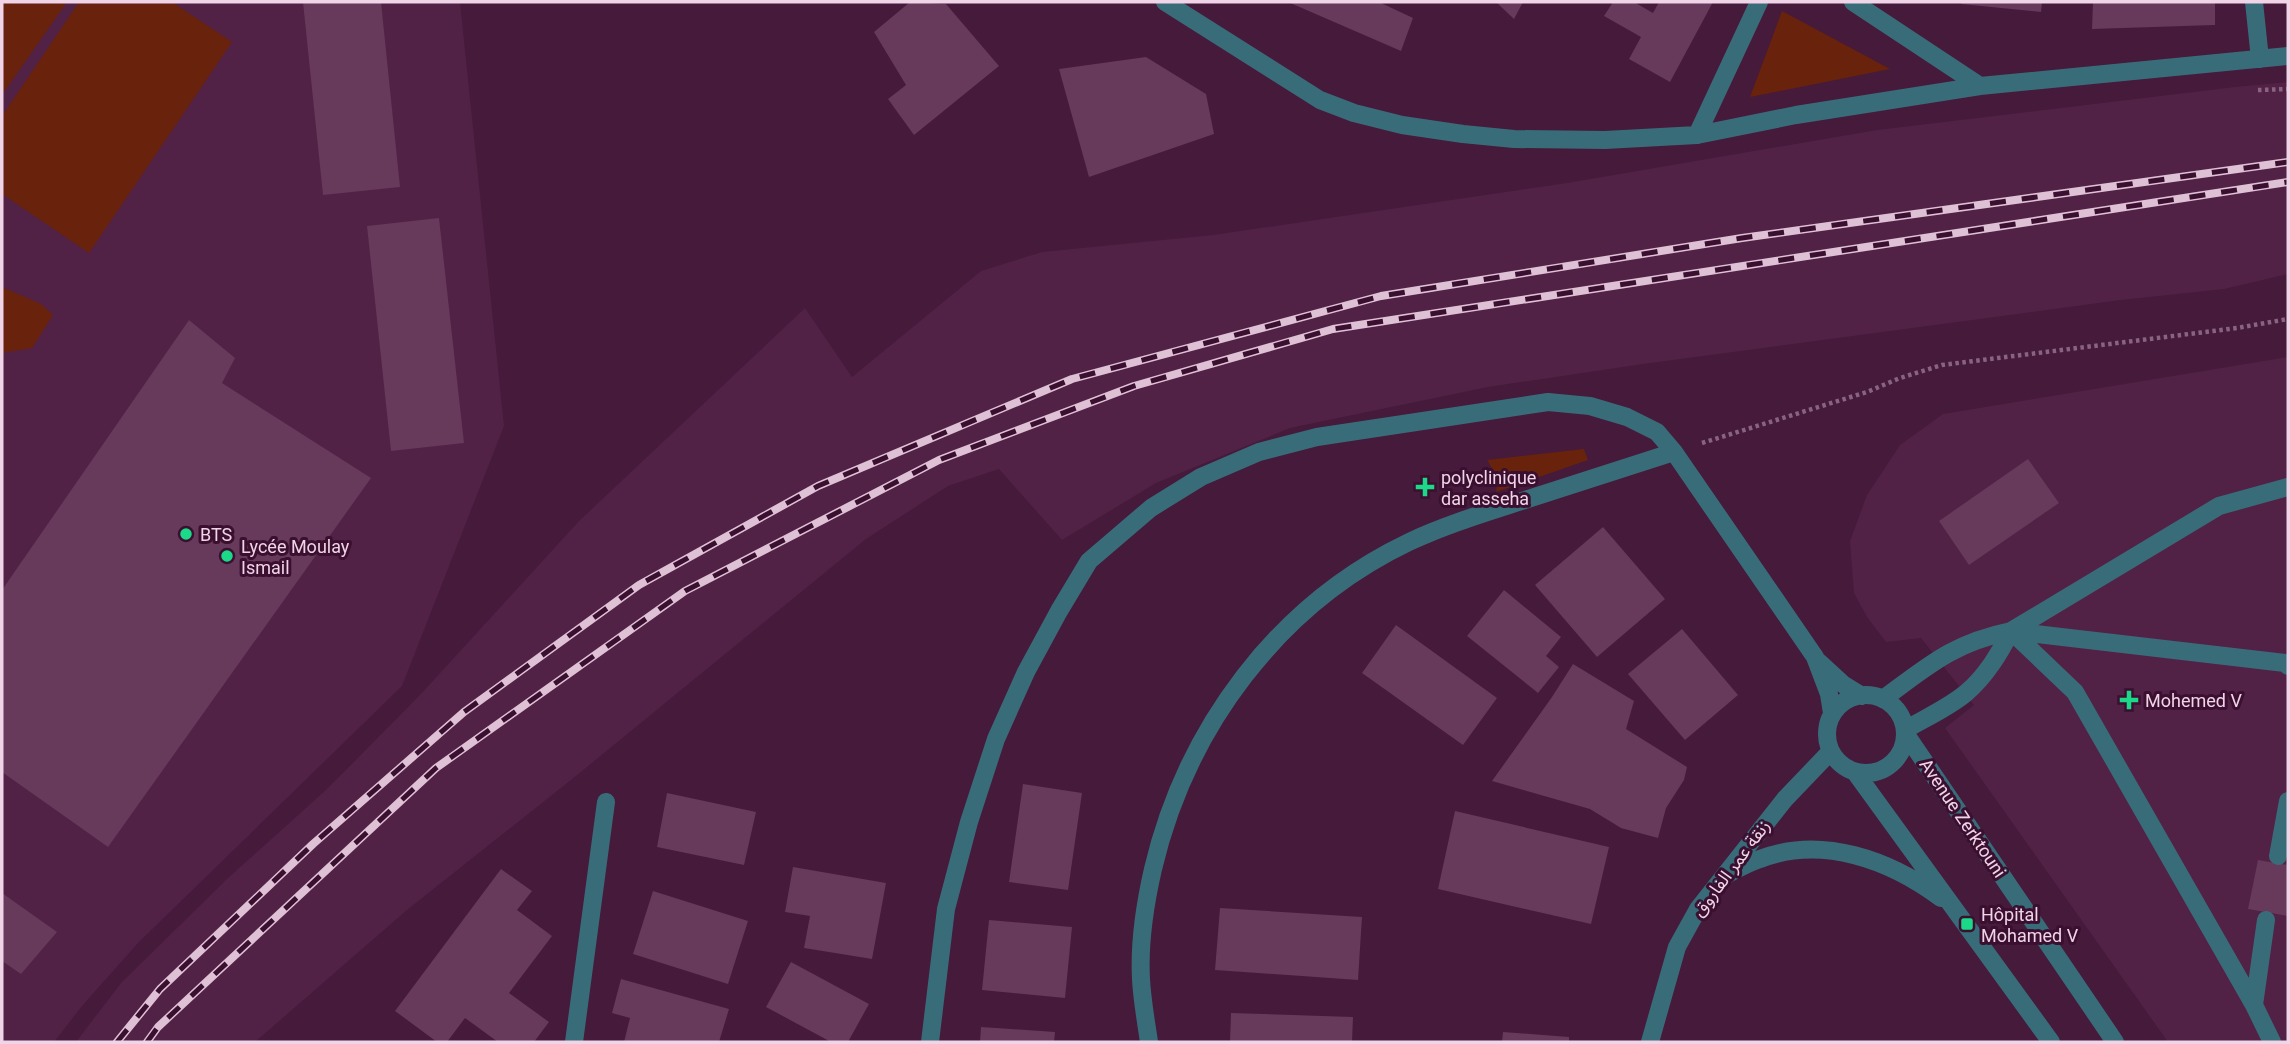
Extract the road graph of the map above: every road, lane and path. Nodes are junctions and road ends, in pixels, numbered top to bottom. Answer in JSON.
{"nodes":[{"id":1,"x":1166,"y":2,"type":"edge"},
{"id":2,"x":1759,"y":2,"type":"edge"},
{"id":3,"x":1853,"y":2,"type":"edge"},
{"id":4,"x":2254,"y":2,"type":"edge"},
{"id":5,"x":2288,"y":56,"type":"edge"},
{"id":6,"x":2260,"y":59,"type":"junction"},
{"id":7,"x":1980,"y":86,"type":"junction"},
{"id":8,"x":1697,"y":135,"type":"junction"},
{"id":9,"x":2288,"y":319,"type":"edge"},
{"id":10,"x":1674,"y":452,"type":"junction"},
{"id":11,"x":2288,"y":487,"type":"edge"},
{"id":12,"x":2011,"y":631,"type":"junction"},
{"id":13,"x":1815,"y":657,"type":"junction"},
{"id":14,"x":2288,"y":666,"type":"edge"},
{"id":15,"x":1862,"y":696,"type":"junction"},
{"id":16,"x":1883,"y":699,"type":"junction"},
{"id":17,"x":1832,"y":713,"type":"junction"},
{"id":18,"x":1905,"y":732,"type":"junction"},
{"id":19,"x":1830,"y":752,"type":"junction"},
{"id":20,"x":1855,"y":772,"type":"junction"},
{"id":21,"x":2288,"y":801,"type":"edge"},
{"id":22,"x":606,"y":802,"type":"dead end"},
{"id":23,"x":2278,"y":856,"type":"dead end"},
{"id":24,"x":1723,"y":876,"type":"junction"},
{"id":25,"x":1957,"y":910,"type":"junction"},
{"id":26,"x":2266,"y":920,"type":"dead end"},
{"id":27,"x":2254,"y":1005,"type":"junction"},
{"id":28,"x":574,"y":1042,"type":"edge"},
{"id":29,"x":930,"y":1042,"type":"edge"},
{"id":30,"x":1149,"y":1042,"type":"edge"},
{"id":31,"x":1650,"y":1042,"type":"edge"},
{"id":32,"x":2051,"y":1042,"type":"edge"},
{"id":33,"x":2115,"y":1042,"type":"edge"},
{"id":34,"x":2272,"y":1042,"type":"edge"}],
"edges":[{"from":1,"to":8,"type":"street"},
{"from":2,"to":8,"type":"street"},
{"from":3,"to":7,"type":"street"},
{"from":4,"to":6,"type":"street"},
{"from":5,"to":6,"type":"street"},
{"from":6,"to":7,"type":"street"},
{"from":7,"to":8,"type":"street"},
{"from":9,"to":10,"type":"path"},
{"from":10,"to":13,"type":"street"},
{"from":10,"to":29,"type":"street"},
{"from":10,"to":30,"type":"street"},
{"from":11,"to":12,"type":"street"},
{"from":12,"to":14,"type":"street"},
{"from":12,"to":16,"type":"street"},
{"from":12,"to":18,"type":"street"},
{"from":12,"to":27,"type":"street"},
{"from":13,"to":15,"type":"street"},
{"from":13,"to":17,"type":"street"},
{"from":15,"to":16,"type":"street"},
{"from":15,"to":17,"type":"street"},
{"from":16,"to":18,"type":"street"},
{"from":17,"to":19,"type":"street"},
{"from":18,"to":20,"type":"street"},
{"from":18,"to":33,"type":"street","name":"Avenue Zerktouni"},
{"from":19,"to":20,"type":"street"},
{"from":19,"to":24,"type":"street","name":"زنقة عمر الفاروق"},
{"from":20,"to":25,"type":"street"},
{"from":21,"to":23,"type":"street"},
{"from":22,"to":28,"type":"street"},
{"from":24,"to":25,"type":"street"},
{"from":24,"to":31,"type":"street","name":"زنقة عمر الفاروق"},
{"from":25,"to":32,"type":"street"},
{"from":26,"to":27,"type":"street"},
{"from":27,"to":34,"type":"street"}]}
